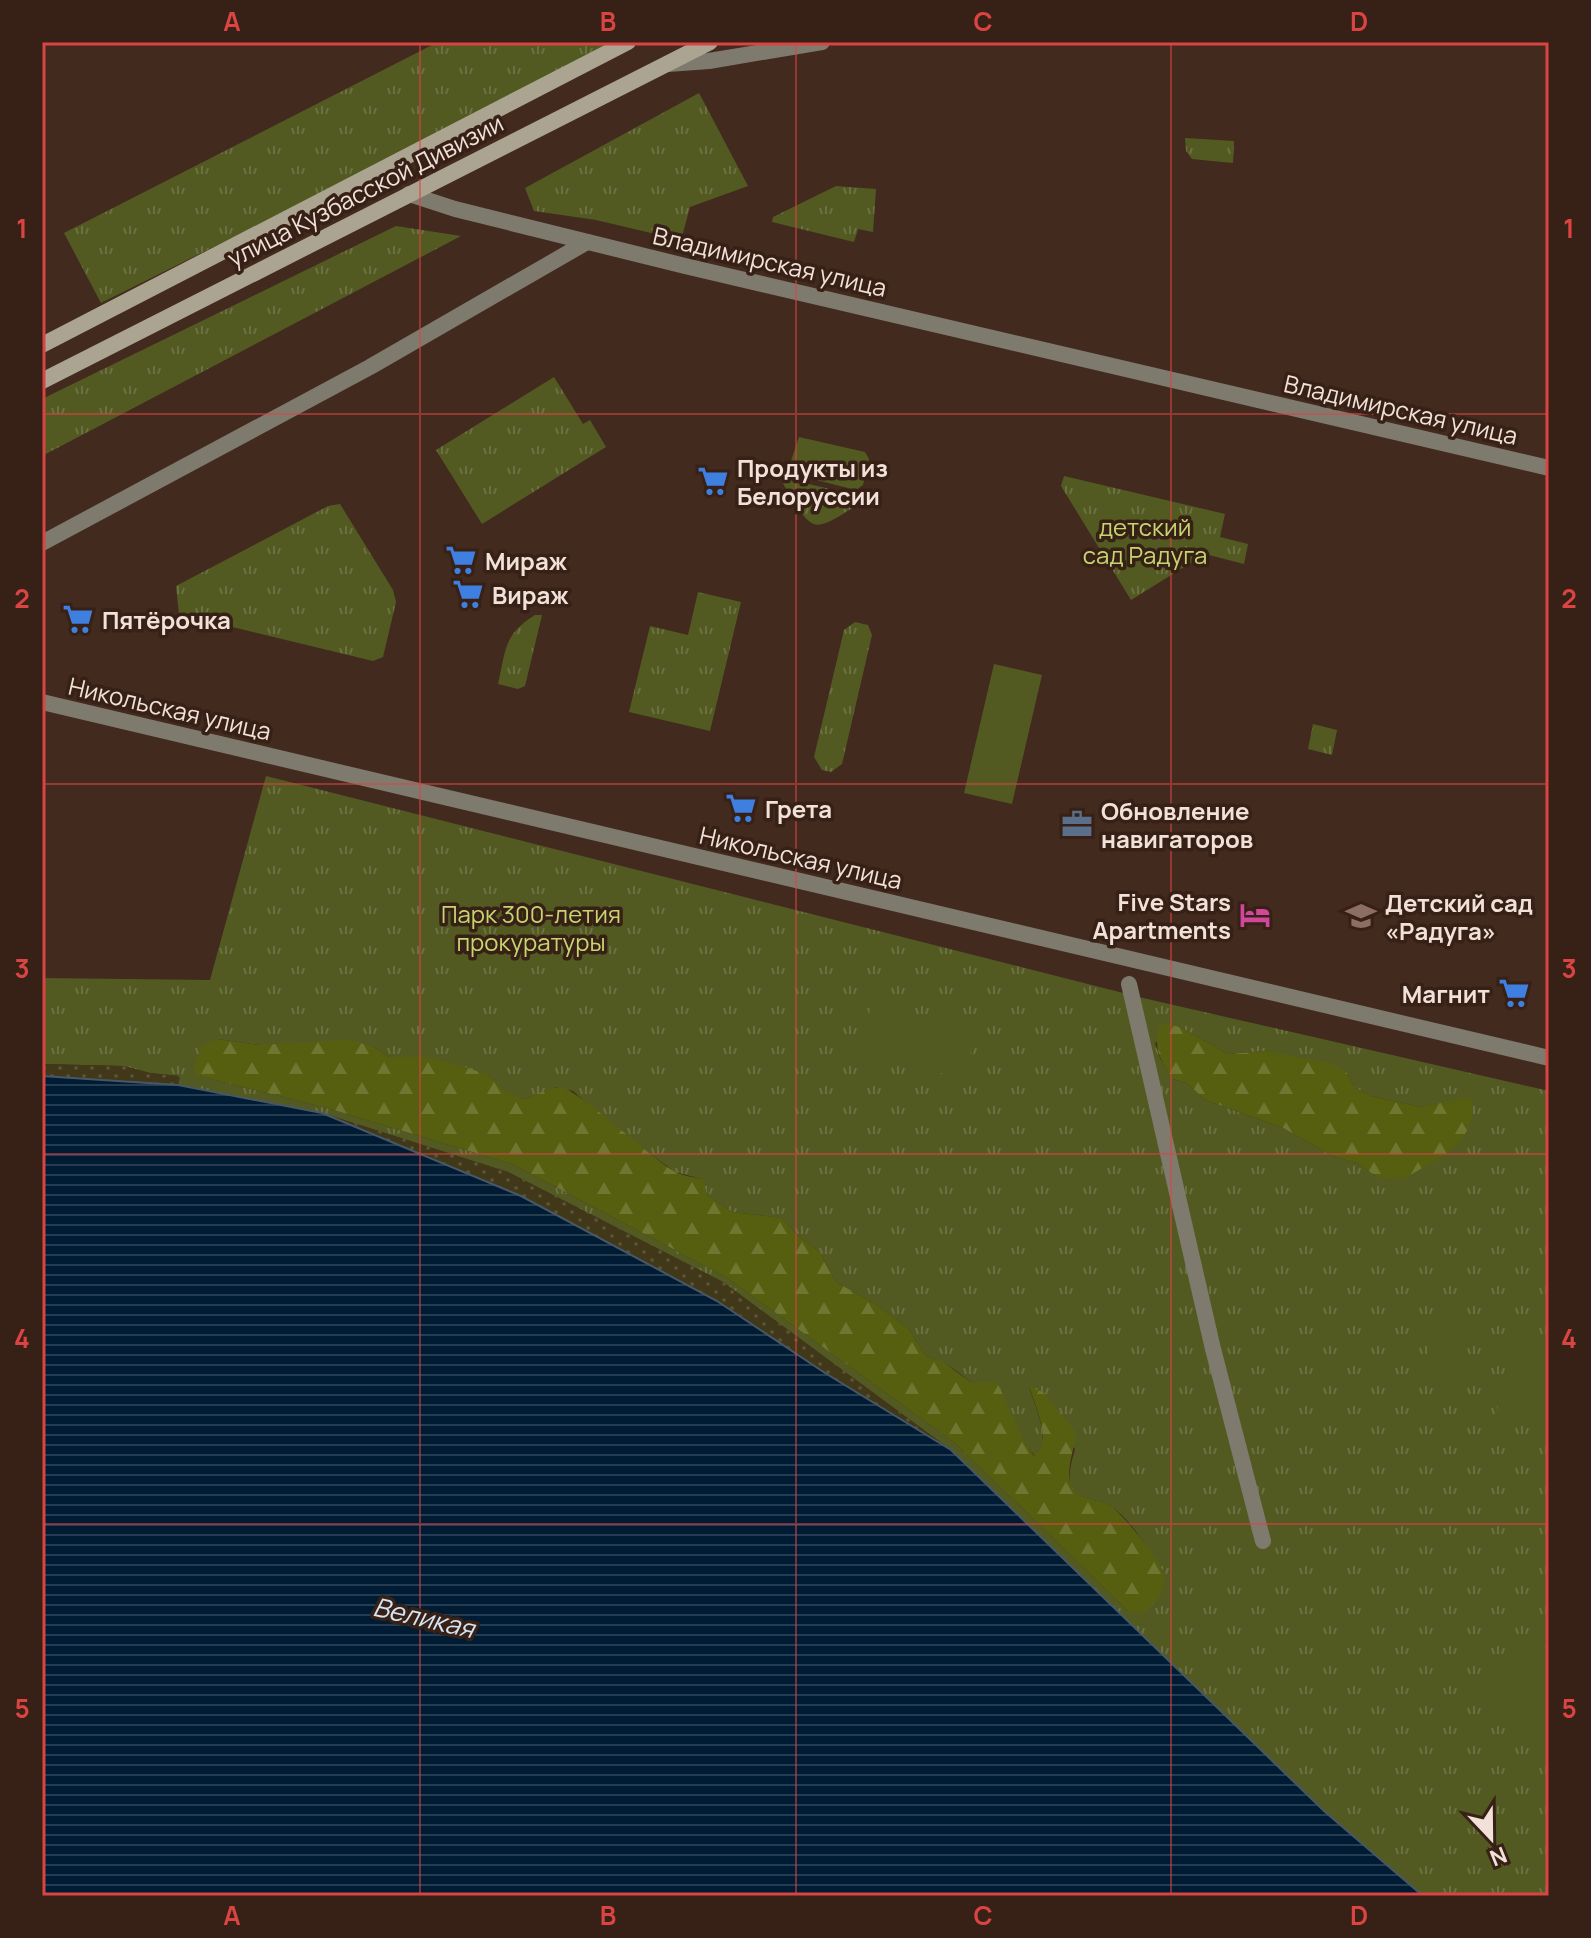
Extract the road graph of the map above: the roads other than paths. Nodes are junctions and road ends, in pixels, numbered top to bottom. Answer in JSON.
{"nodes":[{"id":1,"x":628,"y":42,"type":"edge"},
{"id":2,"x":710,"y":42,"type":"edge"},
{"id":3,"x":822,"y":42,"type":"edge"},
{"id":4,"x":666,"y":64,"type":"junction"},
{"id":5,"x":409,"y":194,"type":"junction"},
{"id":6,"x":587,"y":242,"type":"junction"},
{"id":7,"x":42,"y":345,"type":"edge"},
{"id":8,"x":42,"y":381,"type":"edge"},
{"id":9,"x":1549,"y":468,"type":"edge"},
{"id":10,"x":42,"y":543,"type":"edge"},
{"id":11,"x":42,"y":702,"type":"edge"},
{"id":12,"x":1129,"y":984,"type":"dead end"},
{"id":13,"x":1549,"y":1058,"type":"edge"},
{"id":14,"x":1263,"y":1541,"type":"dead end"}],
"edges":[{"from":1,"to":7,"type":"street","name":"улица Кузбасской Дивизии"},
{"from":2,"to":4,"type":"street","name":"улица Кузбасской Дивизии"},
{"from":3,"to":4,"type":"street"},
{"from":4,"to":5,"type":"street","name":"улица Кузбасской Дивизии"},
{"from":5,"to":6,"type":"street","name":"Владимирская улица"},
{"from":5,"to":8,"type":"street","name":"улица Кузбасской Дивизии"},
{"from":6,"to":9,"type":"street","name":"Владимирская улица"},
{"from":6,"to":10,"type":"street"},
{"from":11,"to":13,"type":"street","name":"Никольская улица"},
{"from":12,"to":14,"type":"street"}]}
